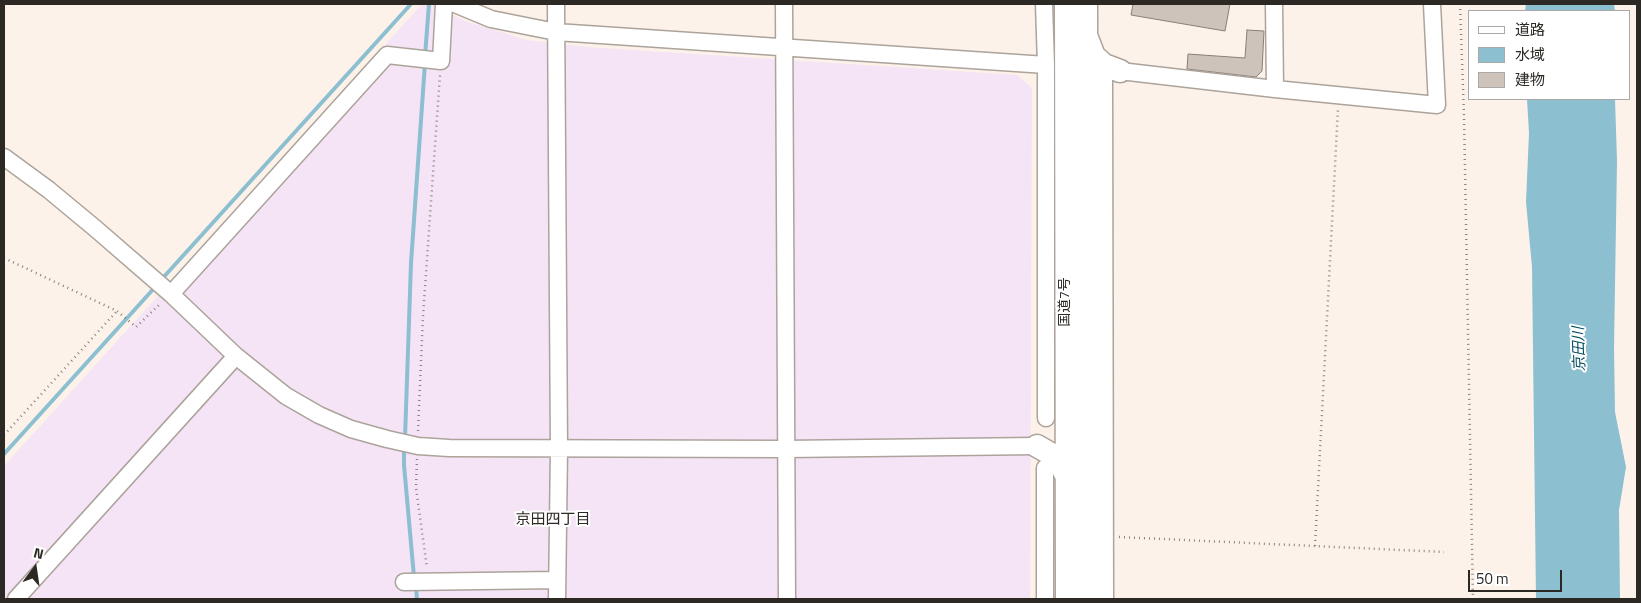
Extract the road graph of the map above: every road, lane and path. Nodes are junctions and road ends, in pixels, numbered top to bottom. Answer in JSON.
{"nodes":[{"id":1,"x":444,"y":4,"type":"edge"},
{"id":2,"x":455,"y":4,"type":"edge"},
{"id":3,"x":556,"y":4,"type":"edge"},
{"id":4,"x":784,"y":4,"type":"edge"},
{"id":5,"x":1044,"y":4,"type":"edge"},
{"id":6,"x":1066,"y":4,"type":"edge"},
{"id":7,"x":1086,"y":4,"type":"edge"},
{"id":8,"x":1274,"y":4,"type":"edge"},
{"id":9,"x":1432,"y":4,"type":"edge"},
{"id":10,"x":1460,"y":4,"type":"edge"},
{"id":11,"x":556,"y":32,"type":"junction"},
{"id":12,"x":1086,"y":34,"type":"junction"},
{"id":13,"x":784,"y":47,"type":"junction"},
{"id":14,"x":441,"y":61,"type":"junction"},
{"id":15,"x":1046,"y":65,"type":"junction"},
{"id":16,"x":1112,"y":74,"type":"junction"},
{"id":17,"x":1275,"y":89,"type":"junction"},
{"id":18,"x":1339,"y":96,"type":"junction"},
{"id":19,"x":1086,"y":100,"type":"junction"},
{"id":20,"x":4,"y":157,"type":"edge"},
{"id":21,"x":4,"y":258,"type":"edge"},
{"id":22,"x":162,"y":287,"type":"junction"},
{"id":23,"x":117,"y":311,"type":"junction"},
{"id":24,"x":236,"y":356,"type":"junction"},
{"id":25,"x":1056,"y":418,"type":"junction"},
{"id":26,"x":4,"y":435,"type":"edge"},
{"id":27,"x":418,"y":446,"type":"junction"},
{"id":28,"x":1037,"y":446,"type":"junction"},
{"id":29,"x":559,"y":449,"type":"junction"},
{"id":30,"x":785,"y":449,"type":"junction"},
{"id":31,"x":1045,"y":468,"type":"dead end"},
{"id":32,"x":1067,"y":477,"type":"junction"},
{"id":33,"x":1105,"y":536,"type":"junction"},
{"id":34,"x":1315,"y":546,"type":"junction"},
{"id":35,"x":1444,"y":552,"type":"dead end"},
{"id":36,"x":557,"y":580,"type":"junction"},
{"id":37,"x":404,"y":582,"type":"dead end"},
{"id":38,"x":429,"y":583,"type":"junction"},
{"id":39,"x":16,"y":599,"type":"edge"},
{"id":40,"x":557,"y":599,"type":"edge"},
{"id":41,"x":786,"y":599,"type":"edge"},
{"id":42,"x":1045,"y":599,"type":"edge"},
{"id":43,"x":1068,"y":599,"type":"edge"},
{"id":44,"x":1086,"y":599,"type":"edge"},
{"id":45,"x":1105,"y":599,"type":"edge"},
{"id":46,"x":1472,"y":599,"type":"edge"}],
"edges":[{"from":1,"to":14,"type":"street"},
{"from":2,"to":11,"type":"street"},
{"from":3,"to":11,"type":"street"},
{"from":4,"to":13,"type":"street"},
{"from":5,"to":15,"type":"street"},
{"from":6,"to":25,"type":"highway","name":"国道7号"},
{"from":7,"to":12,"type":"highway","name":"国道7号"},
{"from":8,"to":17,"type":"street"},
{"from":9,"to":18,"type":"street"},
{"from":10,"to":46,"type":"path"},
{"from":11,"to":13,"type":"street"},
{"from":11,"to":29,"type":"street"},
{"from":12,"to":16,"type":"highway"},
{"from":12,"to":19,"type":"highway","name":"国道7号"},
{"from":13,"to":15,"type":"street"},
{"from":13,"to":30,"type":"street"},
{"from":14,"to":22,"type":"street"},
{"from":14,"to":27,"type":"path"},
{"from":15,"to":25,"type":"street"},
{"from":16,"to":17,"type":"street"},
{"from":16,"to":19,"type":"highway"},
{"from":16,"to":33,"type":"street"},
{"from":17,"to":18,"type":"street"},
{"from":18,"to":34,"type":"path"},
{"from":19,"to":44,"type":"highway","name":"国道7号"},
{"from":20,"to":22,"type":"street"},
{"from":21,"to":23,"type":"path"},
{"from":22,"to":23,"type":"path"},
{"from":22,"to":24,"type":"street"},
{"from":23,"to":26,"type":"path"},
{"from":24,"to":27,"type":"street"},
{"from":24,"to":39,"type":"street"},
{"from":25,"to":28,"type":"highway"},
{"from":25,"to":32,"type":"highway","name":"国道7号"},
{"from":27,"to":29,"type":"street"},
{"from":27,"to":38,"type":"path"},
{"from":28,"to":30,"type":"street"},
{"from":28,"to":32,"type":"highway"},
{"from":29,"to":30,"type":"street"},
{"from":29,"to":36,"type":"street"},
{"from":30,"to":41,"type":"street"},
{"from":31,"to":42,"type":"street"},
{"from":32,"to":43,"type":"highway","name":"国道7号"},
{"from":33,"to":34,"type":"path"},
{"from":33,"to":45,"type":"street"},
{"from":34,"to":35,"type":"path"},
{"from":36,"to":38,"type":"street"},
{"from":36,"to":40,"type":"street"},
{"from":37,"to":38,"type":"street"}]}
